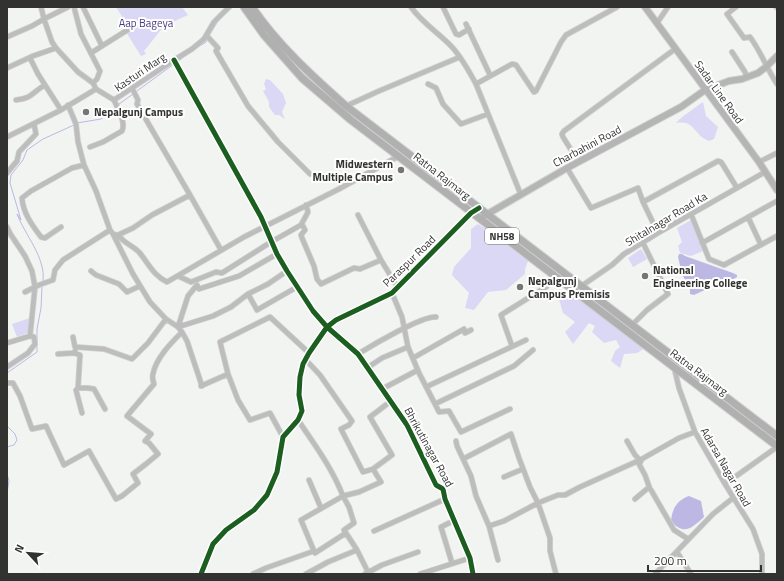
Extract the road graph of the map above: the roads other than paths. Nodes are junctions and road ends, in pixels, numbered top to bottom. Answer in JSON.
{"nodes":[{"id":1,"x":41,"y":7,"type":"edge"},
{"id":2,"x":68,"y":7,"type":"edge"},
{"id":3,"x":74,"y":7,"type":"edge"},
{"id":4,"x":83,"y":7,"type":"edge"},
{"id":5,"x":230,"y":7,"type":"edge"},
{"id":6,"x":244,"y":7,"type":"edge"},
{"id":7,"x":252,"y":7,"type":"edge"},
{"id":8,"x":411,"y":7,"type":"edge"},
{"id":9,"x":443,"y":7,"type":"edge"},
{"id":10,"x":617,"y":7,"type":"edge"},
{"id":11,"x":645,"y":7,"type":"edge"},
{"id":12,"x":668,"y":7,"type":"edge"},
{"id":13,"x":736,"y":7,"type":"edge"},
{"id":14,"x":44,"y":19,"type":"junction"},
{"id":15,"x":657,"y":23,"type":"junction"},
{"id":16,"x":466,"y":24,"type":"dead end"},
{"id":17,"x":129,"y":29,"type":"dead end"},
{"id":18,"x":469,"y":29,"type":"junction"},
{"id":19,"x":207,"y":36,"type":"junction"},
{"id":20,"x":7,"y":37,"type":"edge"},
{"id":21,"x":102,"y":46,"type":"junction"},
{"id":22,"x":56,"y":48,"type":"junction"},
{"id":23,"x":675,"y":49,"type":"junction"},
{"id":24,"x":732,"y":52,"type":"dead end"},
{"id":25,"x":91,"y":53,"type":"junction"},
{"id":26,"x":777,"y":56,"type":"edge"},
{"id":27,"x":460,"y":57,"type":"junction"},
{"id":28,"x":30,"y":58,"type":"junction"},
{"id":29,"x":174,"y":60,"type":"junction"},
{"id":30,"x":766,"y":67,"type":"junction"},
{"id":31,"x":7,"y":68,"type":"edge"},
{"id":32,"x":490,"y":75,"type":"junction"},
{"id":33,"x":747,"y":78,"type":"junction"},
{"id":34,"x":93,"y":83,"type":"junction"},
{"id":35,"x":428,"y":84,"type":"dead end"},
{"id":36,"x":476,"y":84,"type":"junction"},
{"id":37,"x":777,"y":84,"type":"edge"},
{"id":38,"x":45,"y":85,"type":"junction"},
{"id":39,"x":132,"y":88,"type":"junction"},
{"id":40,"x":96,"y":89,"type":"junction"},
{"id":41,"x":705,"y":90,"type":"junction"},
{"id":42,"x":16,"y":100,"type":"dead end"},
{"id":43,"x":114,"y":100,"type":"junction"},
{"id":44,"x":68,"y":105,"type":"junction"},
{"id":45,"x":346,"y":106,"type":"junction"},
{"id":46,"x":61,"y":110,"type":"junction"},
{"id":47,"x":488,"y":114,"type":"junction"},
{"id":48,"x":34,"y":124,"type":"junction"},
{"id":49,"x":7,"y":137,"type":"edge"},
{"id":50,"x":90,"y":147,"type":"dead end"},
{"id":51,"x":573,"y":153,"type":"dead end"},
{"id":52,"x":777,"y":153,"type":"edge"},
{"id":53,"x":399,"y":156,"type":"junction"},
{"id":54,"x":759,"y":162,"type":"junction"},
{"id":55,"x":84,"y":164,"type":"junction"},
{"id":56,"x":567,"y":168,"type":"junction"},
{"id":57,"x":765,"y":172,"type":"junction"},
{"id":58,"x":7,"y":173,"type":"edge"},
{"id":59,"x":310,"y":174,"type":"dead end"},
{"id":60,"x":737,"y":188,"type":"junction"},
{"id":61,"x":777,"y":189,"type":"edge"},
{"id":62,"x":190,"y":195,"type":"junction"},
{"id":63,"x":521,"y":195,"type":"junction"},
{"id":64,"x":777,"y":201,"type":"edge"},
{"id":65,"x":643,"y":202,"type":"junction"},
{"id":66,"x":306,"y":205,"type":"junction"},
{"id":67,"x":480,"y":208,"type":"junction"},
{"id":68,"x":471,"y":213,"type":"junction"},
{"id":69,"x":691,"y":214,"type":"junction"},
{"id":70,"x":358,"y":215,"type":"dead end"},
{"id":71,"x":488,"y":215,"type":"junction"},
{"id":72,"x":748,"y":217,"type":"junction"},
{"id":73,"x":479,"y":218,"type":"junction"},
{"id":74,"x":301,"y":225,"type":"junction"},
{"id":75,"x":7,"y":226,"type":"edge"},
{"id":76,"x":61,"y":227,"type":"dead end"},
{"id":77,"x":265,"y":227,"type":"junction"},
{"id":78,"x":114,"y":233,"type":"junction"},
{"id":79,"x":658,"y":234,"type":"junction"},
{"id":80,"x":777,"y":236,"type":"edge"},
{"id":81,"x":271,"y":242,"type":"junction"},
{"id":82,"x":643,"y":243,"type":"junction"},
{"id":83,"x":702,"y":243,"type":"junction"},
{"id":84,"x":760,"y":245,"type":"junction"},
{"id":85,"x":222,"y":250,"type":"junction"},
{"id":86,"x":277,"y":254,"type":"junction"},
{"id":87,"x":381,"y":260,"type":"junction"},
{"id":88,"x":91,"y":271,"type":"dead end"},
{"id":89,"x":287,"y":271,"type":"junction"},
{"id":90,"x":555,"y":275,"type":"junction"},
{"id":91,"x":178,"y":276,"type":"junction"},
{"id":92,"x":140,"y":286,"type":"junction"},
{"id":93,"x":35,"y":287,"type":"junction"},
{"id":94,"x":297,"y":287,"type":"junction"},
{"id":95,"x":398,"y":288,"type":"junction"},
{"id":96,"x":578,"y":289,"type":"junction"},
{"id":97,"x":25,"y":292,"type":"dead end"},
{"id":98,"x":392,"y":293,"type":"junction"},
{"id":99,"x":248,"y":294,"type":"junction"},
{"id":100,"x":436,"y":317,"type":"dead end"},
{"id":101,"x":166,"y":319,"type":"junction"},
{"id":102,"x":632,"y":325,"type":"junction"},
{"id":103,"x":178,"y":327,"type":"junction"},
{"id":104,"x":327,"y":327,"type":"junction"},
{"id":105,"x":405,"y":328,"type":"junction"},
{"id":106,"x":471,"y":330,"type":"dead end"},
{"id":107,"x":182,"y":332,"type":"junction"},
{"id":108,"x":30,"y":336,"type":"junction"},
{"id":109,"x":73,"y":337,"type":"dead end"},
{"id":110,"x":526,"y":340,"type":"dead end"},
{"id":111,"x":7,"y":343,"type":"edge"},
{"id":112,"x":512,"y":346,"type":"junction"},
{"id":113,"x":75,"y":347,"type":"junction"},
{"id":114,"x":408,"y":347,"type":"junction"},
{"id":115,"x":533,"y":350,"type":"dead end"},
{"id":116,"x":74,"y":353,"type":"junction"},
{"id":117,"x":309,"y":353,"type":"junction"},
{"id":118,"x":58,"y":354,"type":"dead end"},
{"id":119,"x":358,"y":354,"type":"junction"},
{"id":120,"x":413,"y":358,"type":"junction"},
{"id":121,"x":305,"y":359,"type":"junction"},
{"id":122,"x":7,"y":367,"type":"edge"},
{"id":123,"x":674,"y":367,"type":"junction"},
{"id":124,"x":367,"y":368,"type":"junction"},
{"id":125,"x":418,"y":370,"type":"junction"},
{"id":126,"x":228,"y":374,"type":"junction"},
{"id":127,"x":7,"y":384,"type":"edge"},
{"id":128,"x":78,"y":388,"type":"junction"},
{"id":129,"x":426,"y":388,"type":"junction"},
{"id":130,"x":382,"y":389,"type":"junction"},
{"id":131,"x":391,"y":401,"type":"junction"},
{"id":132,"x":435,"y":404,"type":"junction"},
{"id":133,"x":105,"y":409,"type":"dead end"},
{"id":134,"x":510,"y":409,"type":"dead end"},
{"id":135,"x":82,"y":413,"type":"dead end"},
{"id":136,"x":298,"y":420,"type":"junction"},
{"id":137,"x":695,"y":432,"type":"junction"},
{"id":138,"x":777,"y":436,"type":"edge"},
{"id":139,"x":283,"y":437,"type":"junction"},
{"id":140,"x":456,"y":440,"type":"dead end"},
{"id":141,"x":627,"y":441,"type":"dead end"},
{"id":142,"x":777,"y":446,"type":"edge"},
{"id":143,"x":463,"y":460,"type":"junction"},
{"id":144,"x":640,"y":460,"type":"junction"},
{"id":145,"x":373,"y":469,"type":"junction"},
{"id":146,"x":523,"y":470,"type":"junction"},
{"id":147,"x":504,"y":477,"type":"dead end"},
{"id":148,"x":309,"y":480,"type":"dead end"},
{"id":149,"x":725,"y":484,"type":"junction"},
{"id":150,"x":650,"y":489,"type":"junction"},
{"id":151,"x":343,"y":496,"type":"junction"},
{"id":152,"x":733,"y":498,"type":"junction"},
{"id":153,"x":445,"y":499,"type":"junction"},
{"id":154,"x":635,"y":499,"type":"dead end"},
{"id":155,"x":538,"y":503,"type":"junction"},
{"id":156,"x":321,"y":508,"type":"junction"},
{"id":157,"x":455,"y":520,"type":"junction"},
{"id":158,"x":489,"y":526,"type":"junction"},
{"id":159,"x":374,"y":531,"type":"dead end"},
{"id":160,"x":346,"y":533,"type":"junction"},
{"id":161,"x":688,"y":539,"type":"junction"},
{"id":162,"x":357,"y":550,"type":"junction"},
{"id":163,"x":314,"y":551,"type":"junction"},
{"id":164,"x":418,"y":552,"type":"dead end"},
{"id":165,"x":677,"y":552,"type":"junction"},
{"id":166,"x":470,"y":558,"type":"junction"},
{"id":167,"x":498,"y":560,"type":"dead end"},
{"id":168,"x":452,"y":563,"type":"junction"},
{"id":169,"x":430,"y":572,"type":"edge"},
{"id":170,"x":367,"y":573,"type":"edge"},
{"id":171,"x":201,"y":574,"type":"edge"},
{"id":172,"x":253,"y":574,"type":"edge"},
{"id":173,"x":306,"y":574,"type":"edge"},
{"id":174,"x":420,"y":574,"type":"edge"},
{"id":175,"x":473,"y":574,"type":"edge"},
{"id":176,"x":556,"y":574,"type":"edge"},
{"id":177,"x":655,"y":574,"type":"edge"},
{"id":178,"x":691,"y":574,"type":"edge"},
{"id":179,"x":762,"y":574,"type":"edge"}],
"edges":[{"from":1,"to":14,"type":"street"},
{"from":2,"to":14,"type":"street"},
{"from":3,"to":25,"type":"street"},
{"from":4,"to":21,"type":"street"},
{"from":5,"to":19,"type":"street","name":"Kasturi Marg"},
{"from":6,"to":53,"type":"highway","name":"Ratna Rajmarg","number":"NH58"},
{"from":7,"to":45,"type":"highway","name":"Ratna Rajmarg","number":"NH58"},
{"from":8,"to":27,"type":"street"},
{"from":9,"to":18,"type":"street"},
{"from":10,"to":32,"type":"street"},
{"from":11,"to":15,"type":"main road","name":"Sadar Line Road"},
{"from":12,"to":15,"type":"street"},
{"from":13,"to":30,"type":"street"},
{"from":14,"to":20,"type":"street"},
{"from":14,"to":22,"type":"street"},
{"from":15,"to":23,"type":"main road","name":"Sadar Line Road"},
{"from":16,"to":18,"type":"street"},
{"from":17,"to":21,"type":"street"},
{"from":18,"to":32,"type":"street"},
{"from":19,"to":29,"type":"street","name":"Kasturi Marg"},
{"from":19,"to":59,"type":"street"},
{"from":21,"to":25,"type":"street"},
{"from":22,"to":28,"type":"street"},
{"from":22,"to":34,"type":"street"},
{"from":23,"to":41,"type":"main road","name":"Sadar Line Road"},
{"from":23,"to":51,"type":"street"},
{"from":24,"to":33,"type":"street"},
{"from":25,"to":34,"type":"street"},
{"from":26,"to":30,"type":"main road","name":"Charbahini Road"},
{"from":27,"to":36,"type":"street"},
{"from":27,"to":45,"type":"street"},
{"from":28,"to":31,"type":"street"},
{"from":28,"to":38,"type":"street"},
{"from":29,"to":39,"type":"street","name":"Kasturi Marg"},
{"from":29,"to":77,"type":"street","name":"Bhrikutinagar Road"},
{"from":30,"to":33,"type":"main road","name":"Charbahini Road"},
{"from":30,"to":37,"type":"street"},
{"from":32,"to":36,"type":"street"},
{"from":33,"to":41,"type":"main road","name":"Charbahini Road"},
{"from":34,"to":40,"type":"street"},
{"from":35,"to":47,"type":"street"},
{"from":36,"to":47,"type":"street"},
{"from":38,"to":42,"type":"street"},
{"from":38,"to":46,"type":"street"},
{"from":39,"to":43,"type":"street","name":"Kasturi Marg"},
{"from":39,"to":62,"type":"street"},
{"from":40,"to":43,"type":"street","name":"Kasturi Marg"},
{"from":40,"to":44,"type":"street","name":"Kasturi Marg"},
{"from":41,"to":54,"type":"main road","name":"Sadar Line Road"},
{"from":41,"to":56,"type":"main road","name":"Charbahini Road"},
{"from":43,"to":50,"type":"street"},
{"from":44,"to":46,"type":"street","name":"Kasturi Marg"},
{"from":44,"to":55,"type":"street"},
{"from":45,"to":67,"type":"highway","name":"Ratna Rajmarg","number":"NH58"},
{"from":46,"to":48,"type":"street","name":"Kasturi Marg"},
{"from":47,"to":63,"type":"street"},
{"from":48,"to":49,"type":"street","name":"Kasturi Marg"},
{"from":48,"to":58,"type":"street"},
{"from":52,"to":54,"type":"street"},
{"from":53,"to":66,"type":"street"},
{"from":53,"to":68,"type":"highway","name":"Ratna Rajmarg","number":"NH58"},
{"from":54,"to":57,"type":"main road","name":"Sadar Line Road"},
{"from":55,"to":76,"type":"street"},
{"from":55,"to":78,"type":"street"},
{"from":56,"to":63,"type":"main road","name":"Charbahini Road"},
{"from":56,"to":65,"type":"street"},
{"from":57,"to":60,"type":"street","name":"Shitalnagar Road Ka"},
{"from":57,"to":61,"type":"main road","name":"Sadar Line Road"},
{"from":60,"to":65,"type":"street"},
{"from":60,"to":69,"type":"street","name":"Shitalnagar Road Ka"},
{"from":62,"to":78,"type":"street"},
{"from":62,"to":85,"type":"street"},
{"from":63,"to":71,"type":"main road","name":"Charbahini Road"},
{"from":64,"to":72,"type":"street"},
{"from":65,"to":79,"type":"street"},
{"from":66,"to":74,"type":"street"},
{"from":66,"to":77,"type":"street"},
{"from":67,"to":68,"type":"street","name":"Paraspur Road"},
{"from":67,"to":71,"type":"highway","name":"Ratna Rajmarg","number":"NH58"},
{"from":68,"to":73,"type":"highway","name":"Ratna Rajmarg","number":"NH58"},
{"from":68,"to":95,"type":"street","name":"Paraspur Road"},
{"from":69,"to":79,"type":"street","name":"Shitalnagar Road Ka"},
{"from":69,"to":83,"type":"street"},
{"from":70,"to":87,"type":"street"},
{"from":71,"to":73,"type":"main road","name":"Charbahini Road"},
{"from":71,"to":96,"type":"highway","name":"Ratna Rajmarg","number":"NH58"},
{"from":72,"to":83,"type":"street"},
{"from":72,"to":84,"type":"street"},
{"from":73,"to":90,"type":"highway","name":"Ratna Rajmarg","number":"NH58"},
{"from":74,"to":81,"type":"street"},
{"from":74,"to":87,"type":"street"},
{"from":75,"to":93,"type":"street"},
{"from":77,"to":81,"type":"street","name":"Bhrikutinagar Road"},
{"from":77,"to":85,"type":"street"},
{"from":78,"to":91,"type":"street"},
{"from":78,"to":92,"type":"street"},
{"from":78,"to":93,"type":"street"},
{"from":79,"to":82,"type":"street","name":"Shitalnagar Road Ka"},
{"from":80,"to":84,"type":"street"},
{"from":81,"to":86,"type":"street","name":"Bhrikutinagar Road"},
{"from":81,"to":91,"type":"street"},
{"from":82,"to":96,"type":"street","name":"Shitalnagar Road Ka"},
{"from":82,"to":102,"type":"street"},
{"from":83,"to":84,"type":"street"},
{"from":85,"to":91,"type":"street"},
{"from":86,"to":89,"type":"street","name":"Bhrikutinagar Road"},
{"from":86,"to":103,"type":"street"},
{"from":87,"to":95,"type":"street"},
{"from":88,"to":92,"type":"street"},
{"from":89,"to":94,"type":"street","name":"Bhrikutinagar Road"},
{"from":89,"to":99,"type":"street"},
{"from":90,"to":96,"type":"highway","name":"Ratna Rajmarg","number":"NH58"},
{"from":90,"to":112,"type":"street"},
{"from":92,"to":101,"type":"street"},
{"from":93,"to":97,"type":"street"},
{"from":93,"to":108,"type":"street"},
{"from":94,"to":99,"type":"street"},
{"from":94,"to":104,"type":"street","name":"Bhrikutinagar Road"},
{"from":95,"to":98,"type":"street","name":"Paraspur Road"},
{"from":96,"to":102,"type":"highway","name":"Ratna Rajmarg","number":"NH58"},
{"from":96,"to":123,"type":"highway","name":"Ratna Rajmarg","number":"NH58"},
{"from":98,"to":104,"type":"street","name":"Paraspur Road"},
{"from":98,"to":105,"type":"street"},
{"from":99,"to":103,"type":"street"},
{"from":100,"to":105,"type":"street"},
{"from":101,"to":103,"type":"street"},
{"from":101,"to":113,"type":"street"},
{"from":102,"to":138,"type":"highway","name":"Ratna Rajmarg","number":"NH58"},
{"from":103,"to":107,"type":"street"},
{"from":104,"to":117,"type":"street","name":"Paraspur Road"},
{"from":104,"to":119,"type":"street","name":"Bhrikutinagar Road"},
{"from":105,"to":114,"type":"street"},
{"from":105,"to":119,"type":"street"},
{"from":106,"to":120,"type":"street"},
{"from":107,"to":126,"type":"street"},
{"from":107,"to":127,"type":"street"},
{"from":108,"to":111,"type":"street"},
{"from":108,"to":122,"type":"street"},
{"from":109,"to":113,"type":"street"},
{"from":110,"to":112,"type":"street"},
{"from":112,"to":129,"type":"street"},
{"from":113,"to":116,"type":"street"},
{"from":114,"to":120,"type":"street"},
{"from":114,"to":124,"type":"street"},
{"from":115,"to":132,"type":"street"},
{"from":116,"to":118,"type":"street"},
{"from":116,"to":128,"type":"street"},
{"from":117,"to":121,"type":"street","name":"Paraspur Road"},
{"from":117,"to":126,"type":"street"},
{"from":119,"to":124,"type":"street","name":"Bhrikutinagar Road"},
{"from":120,"to":125,"type":"street"},
{"from":121,"to":136,"type":"street","name":"Paraspur Road"},
{"from":121,"to":145,"type":"street"},
{"from":123,"to":137,"type":"street","name":"Adarsa Nagar Road"},
{"from":123,"to":142,"type":"highway","name":"Ratna Rajmarg","number":"NH58"},
{"from":124,"to":130,"type":"street","name":"Bhrikutinagar Road"},
{"from":125,"to":129,"type":"street"},
{"from":125,"to":130,"type":"street"},
{"from":126,"to":139,"type":"street"},
{"from":128,"to":133,"type":"street"},
{"from":128,"to":135,"type":"street"},
{"from":129,"to":132,"type":"street"},
{"from":130,"to":131,"type":"street","name":"Bhrikutinagar Road"},
{"from":131,"to":145,"type":"street"},
{"from":131,"to":153,"type":"street","name":"Bhrikutinagar Road"},
{"from":132,"to":134,"type":"street"},
{"from":136,"to":139,"type":"street"},
{"from":136,"to":151,"type":"street"},
{"from":137,"to":144,"type":"street"},
{"from":137,"to":149,"type":"street","name":"Adarsa Nagar Road"},
{"from":139,"to":171,"type":"street"},
{"from":140,"to":143,"type":"street"},
{"from":141,"to":144,"type":"street"},
{"from":142,"to":149,"type":"street"},
{"from":143,"to":146,"type":"street"},
{"from":143,"to":158,"type":"street"},
{"from":144,"to":150,"type":"street"},
{"from":144,"to":155,"type":"street"},
{"from":145,"to":151,"type":"street"},
{"from":146,"to":147,"type":"street"},
{"from":146,"to":155,"type":"street"},
{"from":148,"to":156,"type":"street"},
{"from":149,"to":152,"type":"street","name":"Adarsa Nagar Road"},
{"from":150,"to":154,"type":"street"},
{"from":150,"to":161,"type":"street"},
{"from":151,"to":156,"type":"street"},
{"from":151,"to":160,"type":"street"},
{"from":152,"to":161,"type":"street"},
{"from":152,"to":179,"type":"street","name":"Adarsa Nagar Road"},
{"from":153,"to":157,"type":"street","name":"Bhrikutinagar Road"},
{"from":153,"to":159,"type":"street"},
{"from":155,"to":158,"type":"street"},
{"from":155,"to":176,"type":"street"},
{"from":156,"to":163,"type":"street"},
{"from":157,"to":166,"type":"street","name":"Bhrikutinagar Road"},
{"from":157,"to":168,"type":"street"},
{"from":158,"to":167,"type":"street"},
{"from":160,"to":162,"type":"street"},
{"from":160,"to":163,"type":"street"},
{"from":161,"to":165,"type":"street"},
{"from":162,"to":170,"type":"street"},
{"from":162,"to":173,"type":"street"},
{"from":163,"to":172,"type":"street"},
{"from":164,"to":170,"type":"street"},
{"from":165,"to":177,"type":"street"},
{"from":165,"to":178,"type":"street"},
{"from":166,"to":168,"type":"street"},
{"from":166,"to":175,"type":"street","name":"Bhrikutinagar Road"},
{"from":168,"to":169,"type":"street"},
{"from":169,"to":174,"type":"street"}]}
